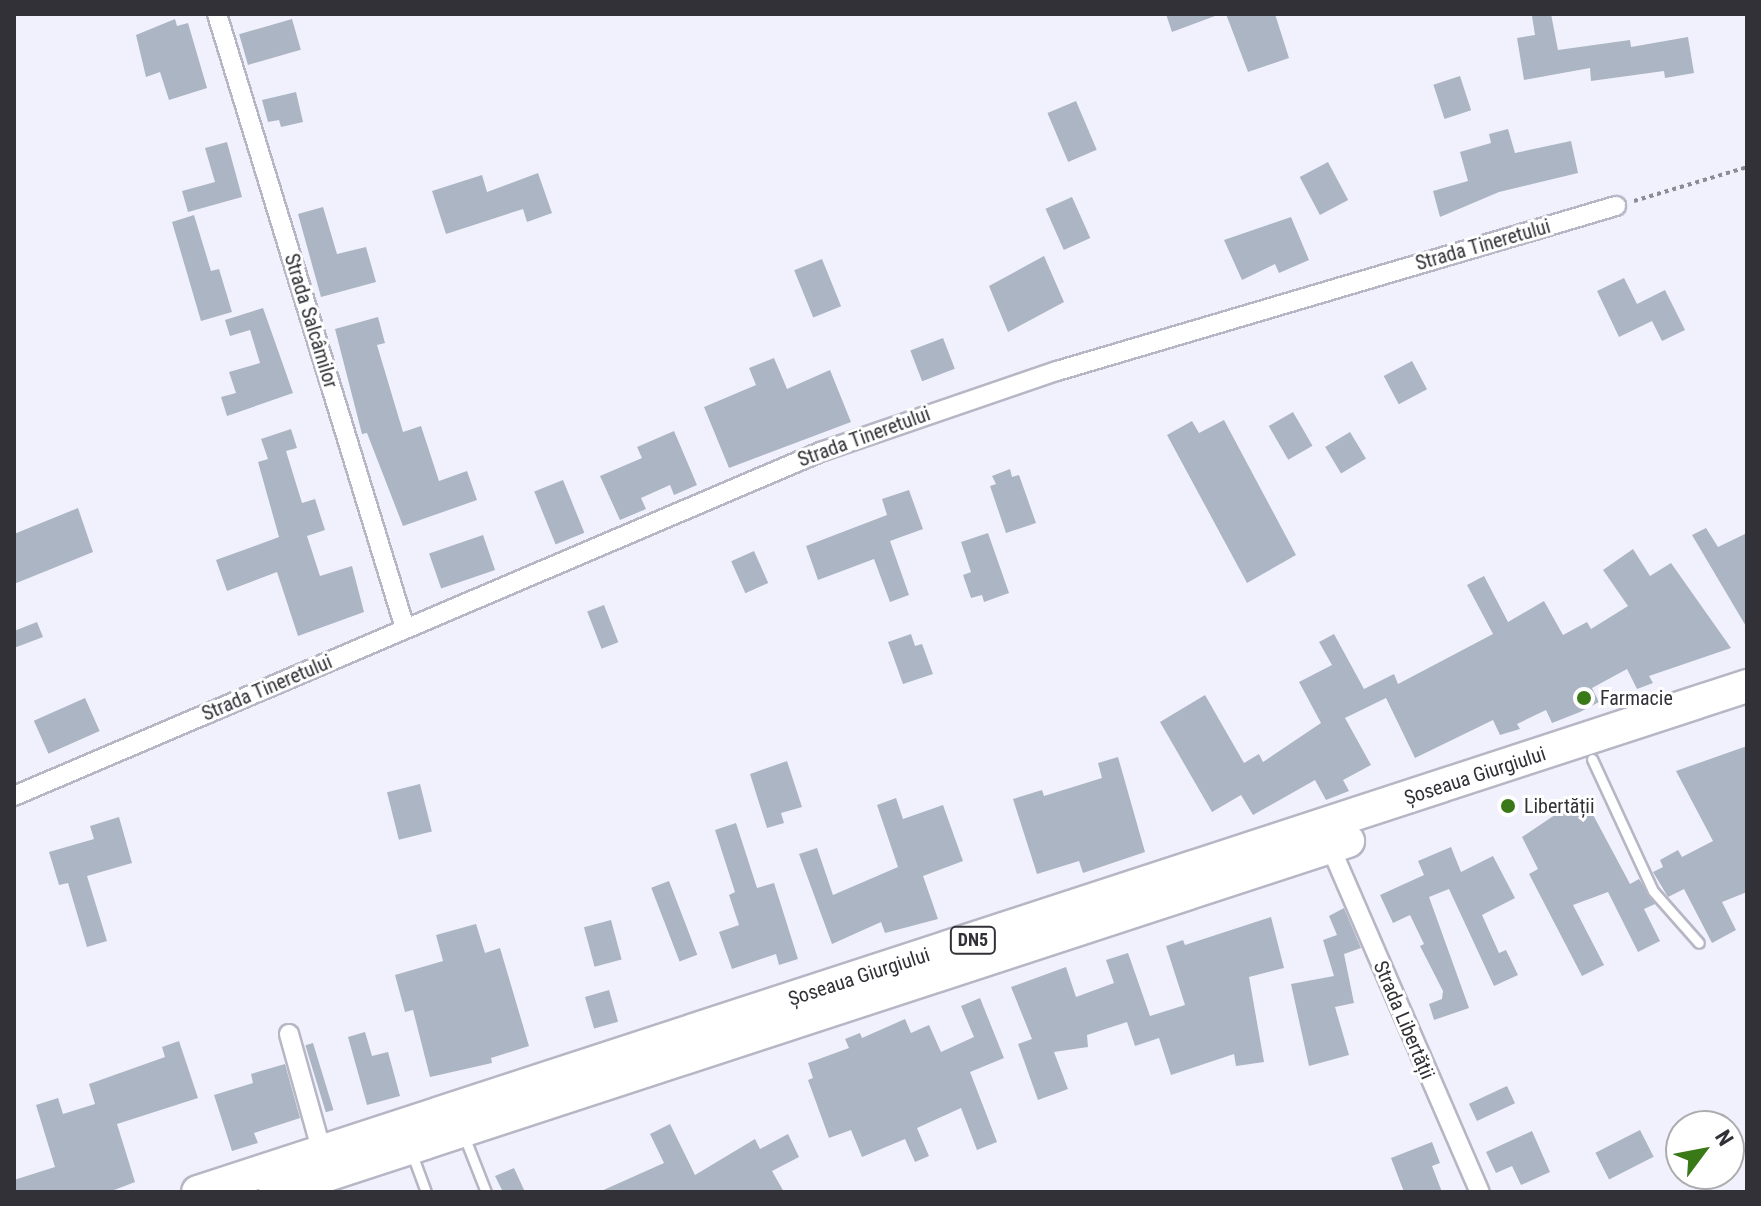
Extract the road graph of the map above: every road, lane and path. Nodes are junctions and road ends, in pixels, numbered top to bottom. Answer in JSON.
{"nodes":[{"id":1,"x":217,"y":14,"type":"edge"},
{"id":2,"x":1747,"y":167,"type":"edge"},
{"id":3,"x":1616,"y":206,"type":"joint"},
{"id":4,"x":405,"y":628,"type":"junction"},
{"id":5,"x":1747,"y":686,"type":"edge"},
{"id":6,"x":1747,"y":708,"type":"edge"},
{"id":7,"x":1592,"y":759,"type":"junction"},
{"id":8,"x":14,"y":796,"type":"edge"},
{"id":9,"x":1330,"y":846,"type":"junction"},
{"id":10,"x":1699,"y":943,"type":"dead end"},
{"id":11,"x":289,"y":1034,"type":"dead end"},
{"id":12,"x":462,"y":1131,"type":"junction"},
{"id":13,"x":411,"y":1148,"type":"junction"},
{"id":14,"x":322,"y":1152,"type":"junction"},
{"id":15,"x":198,"y":1192,"type":"edge"},
{"id":16,"x":275,"y":1192,"type":"edge"},
{"id":17,"x":426,"y":1192,"type":"edge"},
{"id":18,"x":486,"y":1192,"type":"edge"},
{"id":19,"x":1480,"y":1192,"type":"edge"}],
"edges":[{"from":1,"to":4,"type":"street","name":"Strada Salcâmilor"},
{"from":2,"to":3,"type":"path"},
{"from":3,"to":4,"type":"street","name":"Strada Tineretului"},
{"from":4,"to":8,"type":"street","name":"Strada Tineretului"},
{"from":5,"to":14,"type":"highway","name":"Șoseaua Giurgiului","number":"DN5"},
{"from":6,"to":7,"type":"highway","name":"Șoseaua Giurgiului","number":"DN5"},
{"from":7,"to":9,"type":"highway","name":"Șoseaua Giurgiului","number":"DN5"},
{"from":7,"to":10,"type":"lane"},
{"from":9,"to":12,"type":"highway","name":"Șoseaua Giurgiului","number":"DN5"},
{"from":9,"to":19,"type":"street","name":"Strada Libertății"},
{"from":11,"to":14,"type":"street"},
{"from":12,"to":13,"type":"highway","name":"Șoseaua Giurgiului","number":"DN5"},
{"from":12,"to":18,"type":"lane"},
{"from":13,"to":16,"type":"highway","name":"Șoseaua Giurgiului","number":"DN5"},
{"from":13,"to":17,"type":"lane"},
{"from":14,"to":15,"type":"highway","name":"Șoseaua Giurgiului","number":"DN5"}]}
